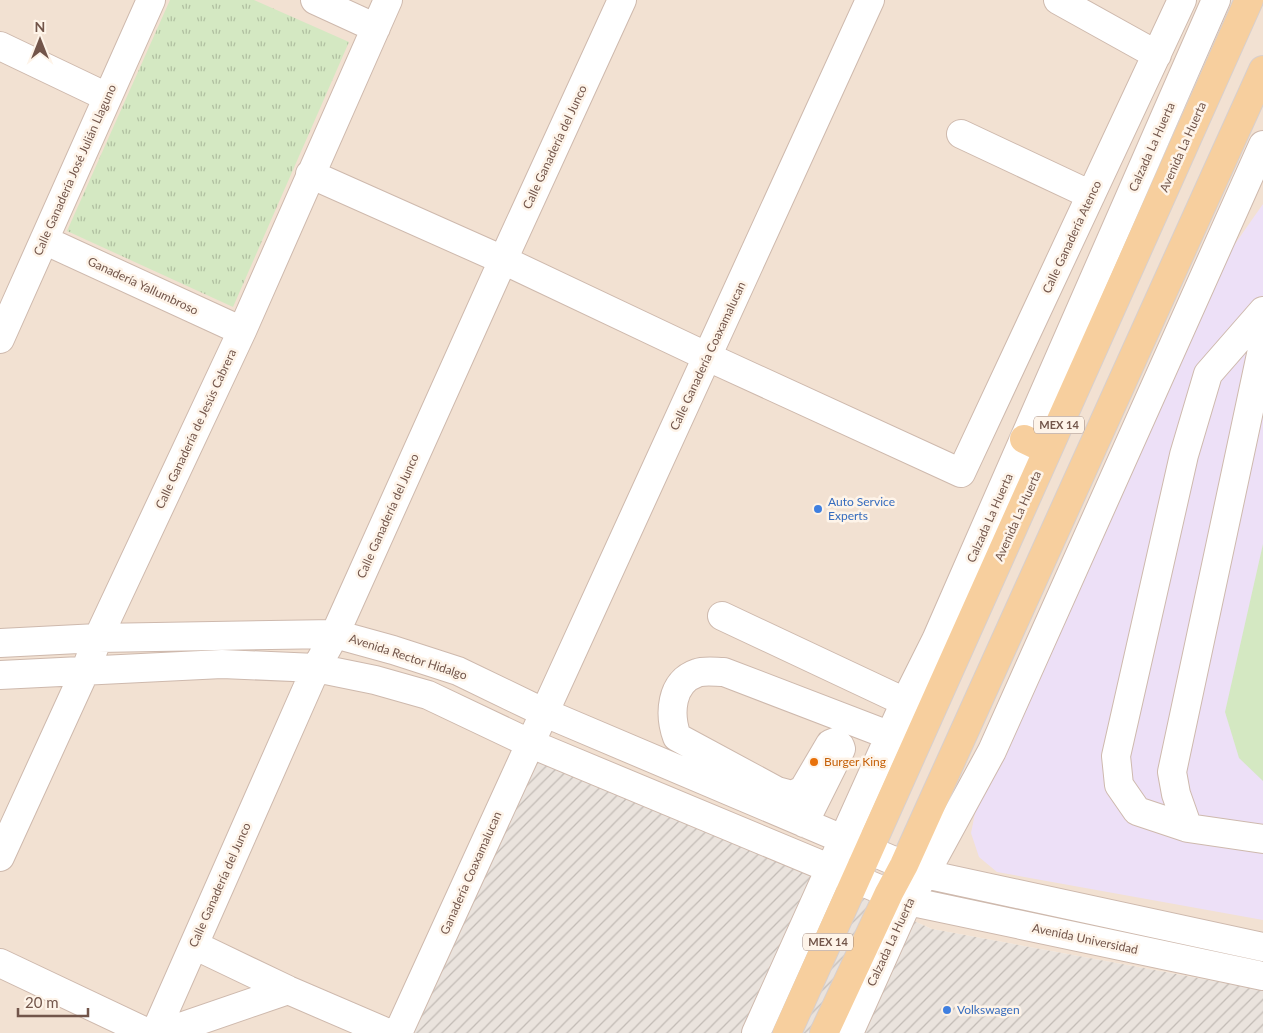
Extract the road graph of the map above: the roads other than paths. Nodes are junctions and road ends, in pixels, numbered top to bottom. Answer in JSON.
{"nodes":[{"id":1,"x":151,"y":0,"type":"edge"},
{"id":2,"x":315,"y":0,"type":"edge"},
{"id":3,"x":388,"y":0,"type":"edge"},
{"id":4,"x":622,"y":0,"type":"edge"},
{"id":5,"x":870,"y":0,"type":"edge"},
{"id":6,"x":1058,"y":0,"type":"edge"},
{"id":7,"x":1182,"y":0,"type":"edge"},
{"id":8,"x":1216,"y":0,"type":"edge"},
{"id":9,"x":1249,"y":0,"type":"edge"},
{"id":10,"x":376,"y":28,"type":"junction"},
{"id":11,"x":0,"y":46,"type":"edge"},
{"id":12,"x":1157,"y":55,"type":"junction"},
{"id":13,"x":1263,"y":70,"type":"edge"},
{"id":14,"x":107,"y":97,"type":"junction"},
{"id":15,"x":961,"y":134,"type":"dead end"},
{"id":16,"x":1263,"y":145,"type":"edge"},
{"id":17,"x":310,"y":174,"type":"junction"},
{"id":18,"x":1091,"y":195,"type":"junction"},
{"id":19,"x":44,"y":240,"type":"junction"},
{"id":20,"x":503,"y":260,"type":"junction"},
{"id":21,"x":1263,"y":311,"type":"edge"},
{"id":22,"x":242,"y":331,"type":"junction"},
{"id":23,"x":0,"y":339,"type":"edge"},
{"id":24,"x":1263,"y":345,"type":"edge"},
{"id":25,"x":708,"y":357,"type":"junction"},
{"id":26,"x":1036,"y":445,"type":"junction"},
{"id":27,"x":722,"y":616,"type":"dead end"},
{"id":28,"x":335,"y":634,"type":"junction"},
{"id":29,"x":98,"y":638,"type":"junction"},
{"id":30,"x":0,"y":644,"type":"edge"},
{"id":31,"x":316,"y":668,"type":"junction"},
{"id":32,"x":85,"y":671,"type":"junction"},
{"id":33,"x":0,"y":675,"type":"edge"},
{"id":34,"x":906,"y":702,"type":"junction"},
{"id":35,"x":544,"y":712,"type":"junction"},
{"id":36,"x":891,"y":736,"type":"junction"},
{"id":37,"x":530,"y":743,"type":"junction"},
{"id":38,"x":702,"y":780,"type":"junction"},
{"id":39,"x":687,"y":808,"type":"junction"},
{"id":40,"x":804,"y":823,"type":"junction"},
{"id":41,"x":1188,"y":828,"type":"junction"},
{"id":42,"x":843,"y":839,"type":"junction"},
{"id":43,"x":1263,"y":839,"type":"edge"},
{"id":44,"x":869,"y":850,"type":"junction"},
{"id":45,"x":0,"y":857,"type":"edge"},
{"id":46,"x":831,"y":868,"type":"junction"},
{"id":47,"x":915,"y":869,"type":"junction"},
{"id":48,"x":855,"y":879,"type":"junction"},
{"id":49,"x":898,"y":897,"type":"junction"},
{"id":50,"x":194,"y":945,"type":"junction"},
{"id":51,"x":1263,"y":947,"type":"edge"},
{"id":52,"x":0,"y":963,"type":"edge"},
{"id":53,"x":1263,"y":976,"type":"edge"},
{"id":54,"x":288,"y":990,"type":"junction"},
{"id":55,"x":148,"y":1033,"type":"edge"},
{"id":56,"x":156,"y":1033,"type":"edge"},
{"id":57,"x":163,"y":1033,"type":"edge"},
{"id":58,"x":388,"y":1033,"type":"edge"},
{"id":59,"x":398,"y":1033,"type":"edge"},
{"id":60,"x":756,"y":1033,"type":"edge"},
{"id":61,"x":787,"y":1033,"type":"edge"},
{"id":62,"x":824,"y":1033,"type":"edge"},
{"id":63,"x":850,"y":1033,"type":"edge"}],
"edges":[{"from":1,"to":14,"type":"street","name":"Calle Ganadería José Julián Llaguno"},
{"from":2,"to":10,"type":"street"},
{"from":3,"to":10,"type":"street","name":"Calle Ganadería de Jesús Cabrera"},
{"from":4,"to":20,"type":"street","name":"Calle Ganadería del Junco"},
{"from":5,"to":25,"type":"street","name":"Calle Ganadería Coaxamalucan"},
{"from":6,"to":12,"type":"street"},
{"from":7,"to":12,"type":"street","name":"Calle Ganadería Atenco"},
{"from":8,"to":26,"type":"street","name":"Calzada La Huerta"},
{"from":9,"to":26,"type":"main road","name":"Avenida La Huerta","number":"MEX 14"},
{"from":10,"to":17,"type":"street","name":"Calle Ganadería de Jesús Cabrera"},
{"from":11,"to":14,"type":"street"},
{"from":12,"to":18,"type":"street","name":"Calle Ganadería Atenco"},
{"from":13,"to":47,"type":"main road","number":"MEX 14"},
{"from":14,"to":19,"type":"street","name":"Calle Ganadería José Julián Llaguno"},
{"from":15,"to":18,"type":"street"},
{"from":16,"to":47,"type":"street"},
{"from":17,"to":20,"type":"street"},
{"from":17,"to":22,"type":"street","name":"Calle Ganadería de Jesús Cabrera"},
{"from":18,"to":25,"type":"street","name":"Calle Ganadería Atenco"},
{"from":19,"to":22,"type":"street","name":"Ganadería Yallumbroso"},
{"from":19,"to":23,"type":"street","name":"Calle Ganadería José Julián Llaguno"},
{"from":20,"to":25,"type":"street"},
{"from":20,"to":28,"type":"street","name":"Calle Ganadería del Junco"},
{"from":21,"to":41,"type":"street"},
{"from":22,"to":29,"type":"street","name":"Calle Ganadería de Jesús Cabrera"},
{"from":24,"to":41,"type":"street"},
{"from":25,"to":35,"type":"street","name":"Calle Ganadería Coaxamalucan"},
{"from":26,"to":34,"type":"street","name":"Calzada La Huerta"},
{"from":26,"to":44,"type":"main road","name":"Avenida La Huerta","number":"MEX 14"},
{"from":27,"to":34,"type":"street"},
{"from":28,"to":29,"type":"street","name":"Avenida Rector Hidalgo"},
{"from":28,"to":31,"type":"street","name":"Calle Ganadería del Junco"},
{"from":28,"to":35,"type":"street","name":"Avenida Rector Hidalgo"},
{"from":29,"to":30,"type":"street","name":"Avenida Rector Hidalgo"},
{"from":29,"to":32,"type":"street","name":"Calle Ganadería de Jesús Cabrera"},
{"from":31,"to":32,"type":"street"},
{"from":31,"to":37,"type":"street"},
{"from":31,"to":50,"type":"street","name":"Calle Ganadería del Junco"},
{"from":32,"to":33,"type":"street"},
{"from":32,"to":45,"type":"street","name":"Calle Ganadería de Jesús Cabrera"},
{"from":34,"to":36,"type":"street","name":"Calzada La Huerta"},
{"from":35,"to":37,"type":"street","name":"Ganadería Coaxamalucan"},
{"from":35,"to":38,"type":"street","name":"Avenida Rector Hidalgo"},
{"from":36,"to":40,"type":"street"},
{"from":36,"to":42,"type":"street","name":"Calzada La Huerta"},
{"from":37,"to":39,"type":"street"},
{"from":37,"to":59,"type":"street","name":"Ganadería Coaxamalucan"},
{"from":38,"to":39,"type":"street"},
{"from":38,"to":40,"type":"street","name":"Avenida Rector Hidalgo"},
{"from":39,"to":46,"type":"street"},
{"from":40,"to":42,"type":"street","name":"Avenida Rector Hidalgo"},
{"from":41,"to":43,"type":"street"},
{"from":42,"to":44,"type":"street","name":"Avenida Rector Hidalgo"},
{"from":42,"to":46,"type":"street","name":"Calzada La Huerta"},
{"from":44,"to":47,"type":"street","name":"Avenida Rector Hidalgo"},
{"from":44,"to":48,"type":"main road","name":"Avenida La Huerta","number":"MEX 14"},
{"from":46,"to":48,"type":"street","name":"Avenida Universidad"},
{"from":46,"to":60,"type":"street","name":"Calzada La Huerta"},
{"from":47,"to":49,"type":"main road","number":"MEX 14"},
{"from":47,"to":51,"type":"street"},
{"from":48,"to":49,"type":"street","name":"Avenida Universidad"},
{"from":48,"to":61,"type":"main road","name":"Avenida La Huerta","number":"MEX 14"},
{"from":49,"to":53,"type":"street","name":"Avenida Universidad"},
{"from":49,"to":62,"type":"main road","number":"MEX 14"},
{"from":49,"to":63,"type":"street","name":"Calzada La Huerta"},
{"from":50,"to":54,"type":"street"},
{"from":50,"to":56,"type":"street","name":"Calle Ganadería del Junco"},
{"from":52,"to":55,"type":"street"},
{"from":54,"to":57,"type":"street"},
{"from":54,"to":58,"type":"street"}]}
